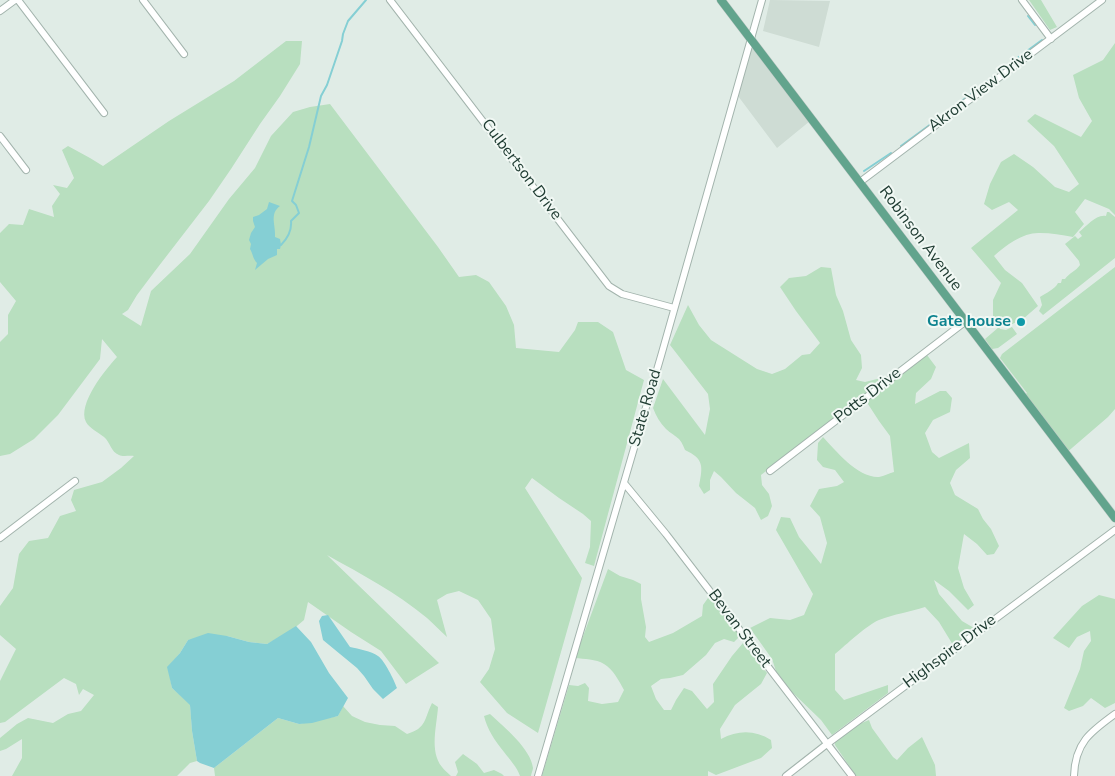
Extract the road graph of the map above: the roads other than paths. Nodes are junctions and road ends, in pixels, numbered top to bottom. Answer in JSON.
{"nodes":[{"id":1,"x":17,"y":0,"type":"edge"},
{"id":2,"x":143,"y":0,"type":"edge"},
{"id":3,"x":390,"y":0,"type":"edge"},
{"id":4,"x":721,"y":0,"type":"edge"},
{"id":5,"x":762,"y":0,"type":"edge"},
{"id":6,"x":1022,"y":0,"type":"edge"},
{"id":7,"x":1102,"y":0,"type":"edge"},
{"id":8,"x":0,"y":11,"type":"edge"},
{"id":9,"x":751,"y":39,"type":"junction"},
{"id":10,"x":1051,"y":39,"type":"junction"},
{"id":11,"x":184,"y":54,"type":"dead end"},
{"id":12,"x":104,"y":113,"type":"dead end"},
{"id":13,"x":0,"y":136,"type":"edge"},
{"id":14,"x":26,"y":170,"type":"dead end"},
{"id":15,"x":860,"y":182,"type":"junction"},
{"id":16,"x":674,"y":308,"type":"junction"},
{"id":17,"x":966,"y":321,"type":"junction"},
{"id":18,"x":770,"y":471,"type":"dead end"},
{"id":19,"x":75,"y":481,"type":"dead end"},
{"id":20,"x":624,"y":483,"type":"junction"},
{"id":21,"x":1115,"y":518,"type":"edge"},
{"id":22,"x":1115,"y":530,"type":"edge"},
{"id":23,"x":0,"y":538,"type":"edge"},
{"id":24,"x":1115,"y":714,"type":"edge"},
{"id":25,"x":827,"y":744,"type":"junction"},
{"id":26,"x":538,"y":776,"type":"edge"},
{"id":27,"x":786,"y":776,"type":"edge"},
{"id":28,"x":852,"y":776,"type":"edge"},
{"id":29,"x":1074,"y":776,"type":"edge"}],
"edges":[{"from":1,"to":8,"type":"street"},
{"from":1,"to":12,"type":"street"},
{"from":2,"to":11,"type":"street"},
{"from":3,"to":16,"type":"street","name":"Culbertson Drive"},
{"from":4,"to":9,"type":"main road","name":"Robinson Avenue"},
{"from":5,"to":9,"type":"street","name":"State Road"},
{"from":6,"to":10,"type":"street"},
{"from":7,"to":10,"type":"street","name":"Akron View Drive"},
{"from":9,"to":15,"type":"main road","name":"Robinson Avenue"},
{"from":9,"to":16,"type":"street","name":"State Road"},
{"from":10,"to":15,"type":"street","name":"Akron View Drive"},
{"from":13,"to":14,"type":"street"},
{"from":15,"to":17,"type":"main road","name":"Robinson Avenue"},
{"from":16,"to":20,"type":"street","name":"State Road"},
{"from":17,"to":18,"type":"street","name":"Potts Drive"},
{"from":17,"to":21,"type":"main road","name":"Robinson Avenue"},
{"from":19,"to":23,"type":"street"},
{"from":20,"to":25,"type":"street","name":"Bevan Street"},
{"from":20,"to":26,"type":"street","name":"State Road"},
{"from":22,"to":25,"type":"street","name":"Highspire Drive"},
{"from":24,"to":29,"type":"street"},
{"from":25,"to":27,"type":"street","name":"Highspire Drive"},
{"from":25,"to":28,"type":"street","name":"Bevan Street"}]}
